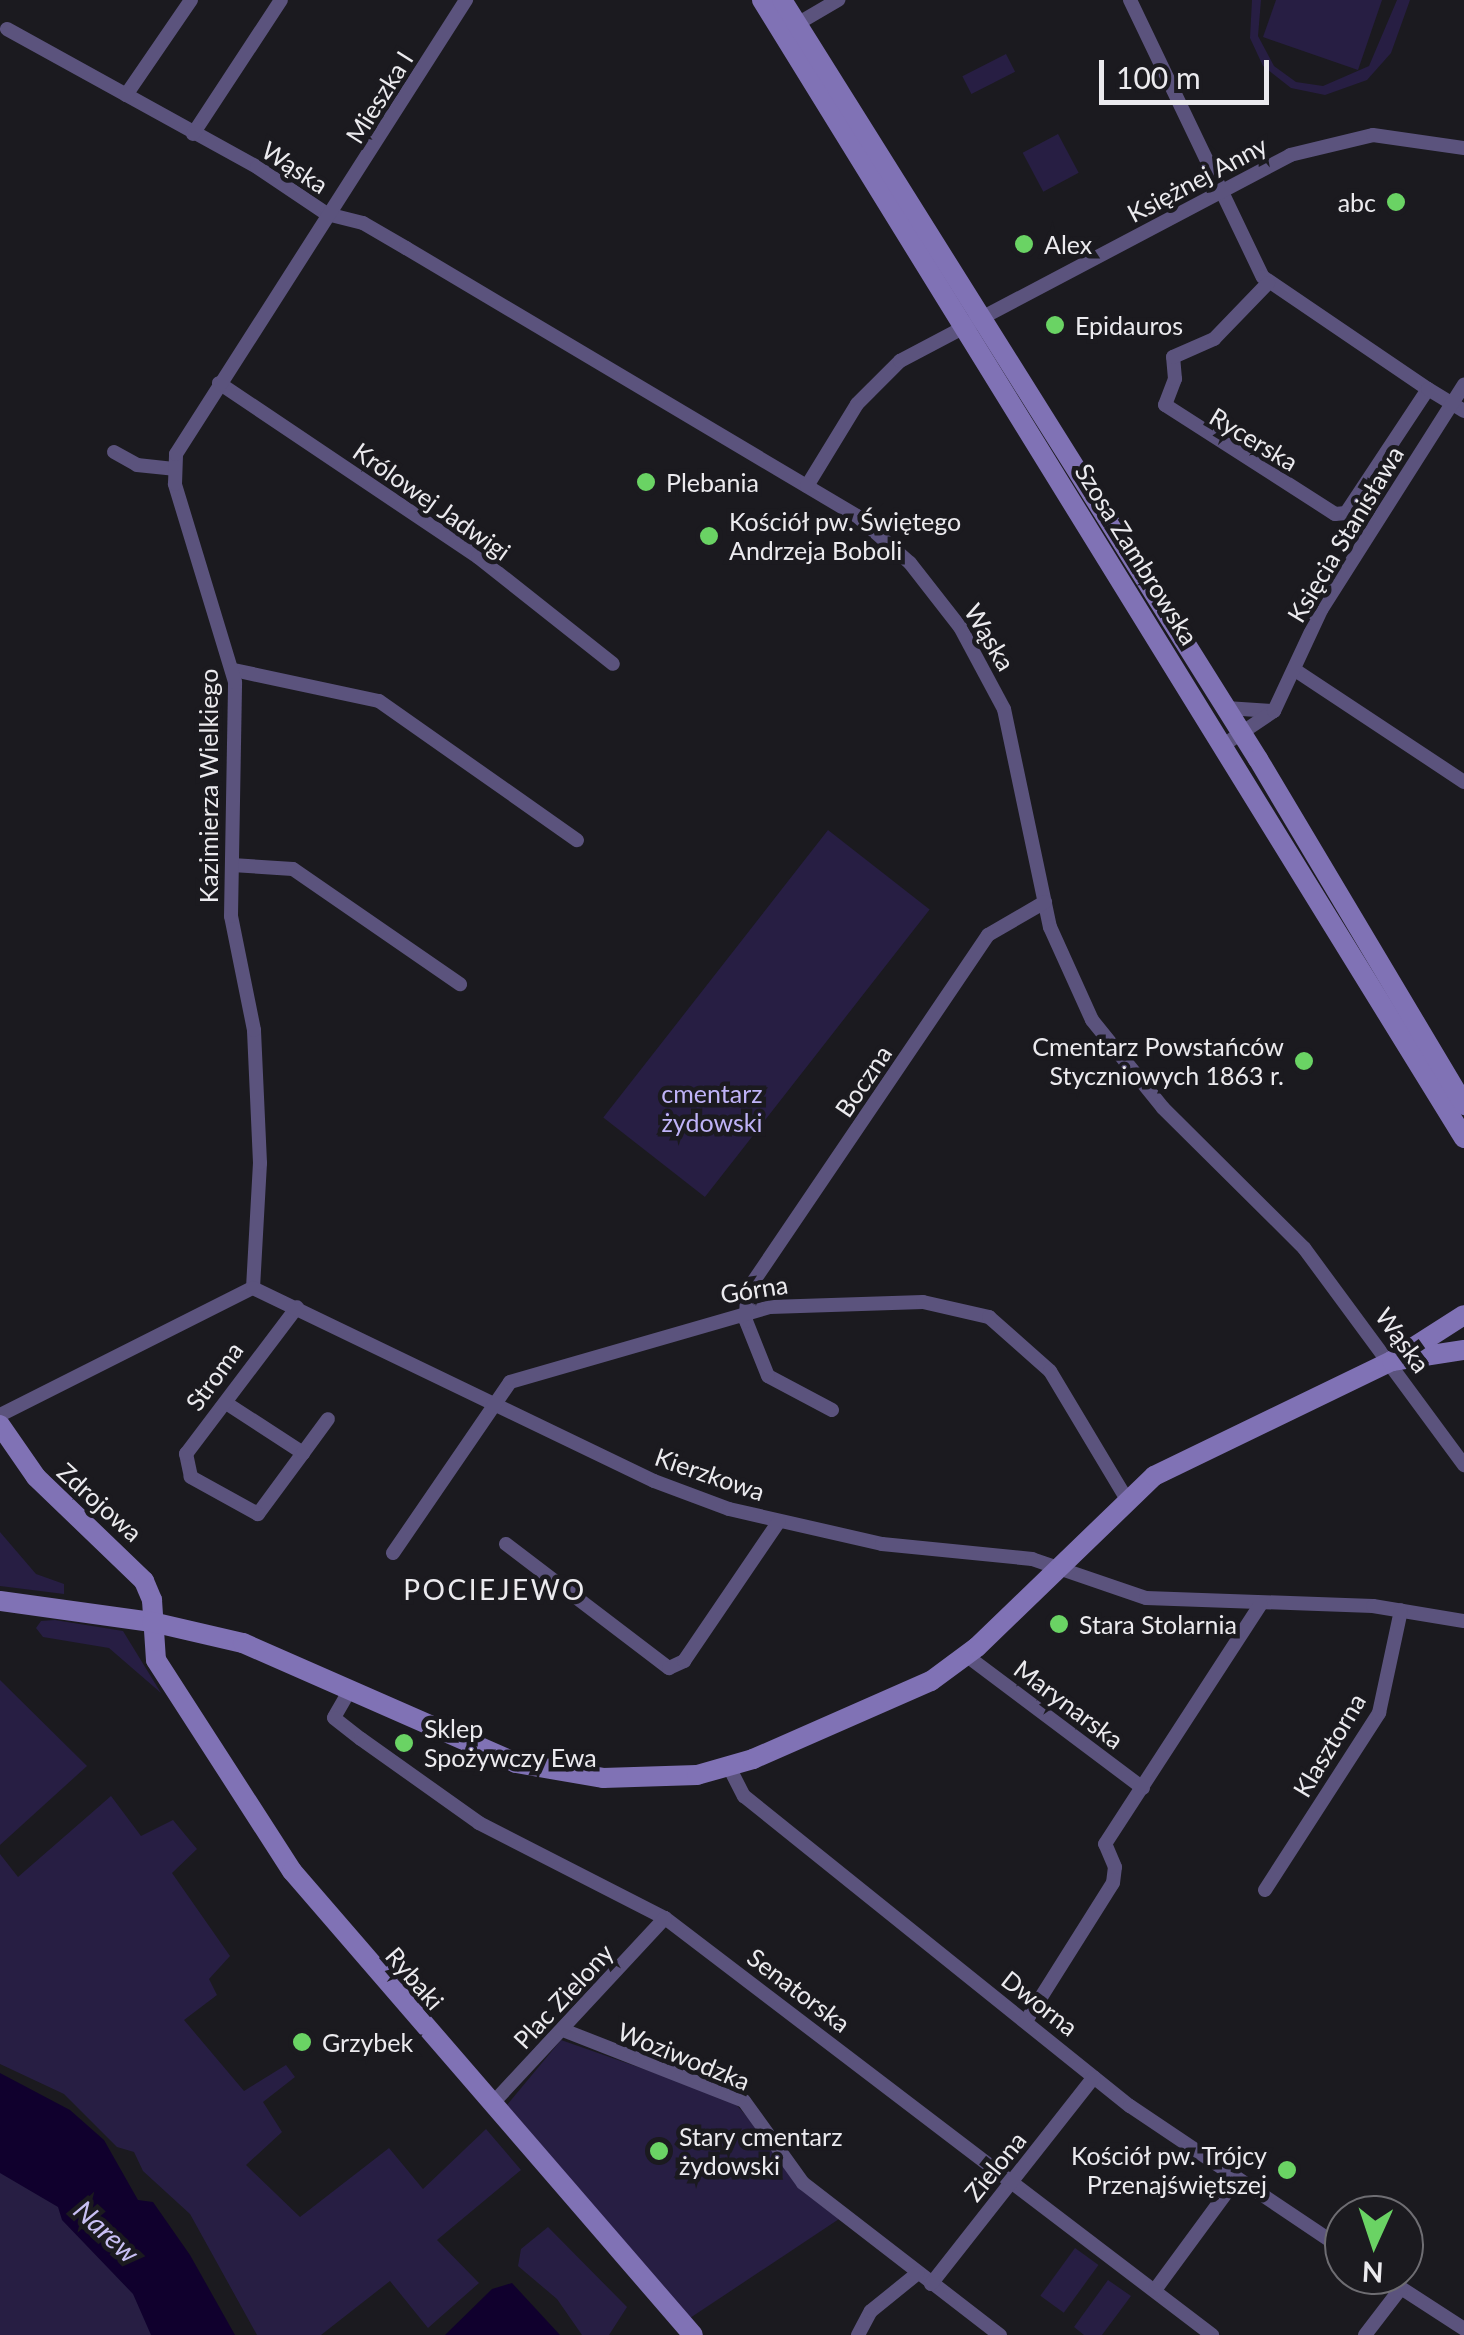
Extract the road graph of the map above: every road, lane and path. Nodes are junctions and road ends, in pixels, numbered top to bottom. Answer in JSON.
{"nodes":[{"id":1,"x":191,"y":0,"type":"edge"},
{"id":2,"x":281,"y":0,"type":"edge"},
{"id":3,"x":466,"y":0,"type":"edge"},
{"id":4,"x":762,"y":0,"type":"edge"},
{"id":5,"x":782,"y":0,"type":"edge"},
{"id":6,"x":838,"y":0,"type":"edge"},
{"id":7,"x":1130,"y":0,"type":"edge"},
{"id":8,"x":821,"y":3,"type":"edge"},
{"id":9,"x":797,"y":24,"type":"junction"},
{"id":10,"x":8,"y":29,"type":"dead end"},
{"id":11,"x":126,"y":95,"type":"junction"},
{"id":12,"x":193,"y":134,"type":"junction"},
{"id":13,"x":1464,"y":148,"type":"edge"},
{"id":14,"x":1219,"y":192,"type":"junction"},
{"id":15,"x":326,"y":214,"type":"junction"},
{"id":16,"x":1268,"y":282,"type":"junction"},
{"id":17,"x":974,"y":321,"type":"junction"},
{"id":18,"x":219,"y":383,"type":"junction"},
{"id":19,"x":1464,"y":385,"type":"edge"},
{"id":20,"x":1428,"y":389,"type":"junction"},
{"id":21,"x":1458,"y":408,"type":"edge"},
{"id":22,"x":114,"y":452,"type":"dead end"},
{"id":23,"x":174,"y":469,"type":"junction"},
{"id":24,"x":808,"y":486,"type":"junction"},
{"id":25,"x":1160,"y":621,"type":"junction"},
{"id":26,"x":612,"y":664,"type":"dead end"},
{"id":27,"x":234,"y":670,"type":"junction"},
{"id":28,"x":1295,"y":670,"type":"junction"},
{"id":29,"x":1226,"y":708,"type":"junction"},
{"id":30,"x":1269,"y":716,"type":"junction"},
{"id":31,"x":1234,"y":740,"type":"junction"},
{"id":32,"x":1258,"y":760,"type":"junction"},
{"id":33,"x":1464,"y":782,"type":"edge"},
{"id":34,"x":577,"y":840,"type":"dead end"},
{"id":35,"x":232,"y":865,"type":"junction"},
{"id":36,"x":1045,"y":902,"type":"junction"},
{"id":37,"x":460,"y":984,"type":"dead end"},
{"id":38,"x":1464,"y":1104,"type":"edge"},
{"id":39,"x":1464,"y":1138,"type":"edge"},
{"id":40,"x":253,"y":1288,"type":"junction"},
{"id":41,"x":297,"y":1308,"type":"junction"},
{"id":42,"x":744,"y":1309,"type":"junction"},
{"id":43,"x":1464,"y":1315,"type":"edge"},
{"id":44,"x":1464,"y":1350,"type":"edge"},
{"id":45,"x":1392,"y":1360,"type":"junction"},
{"id":46,"x":226,"y":1402,"type":"junction"},
{"id":47,"x":494,"y":1403,"type":"junction"},
{"id":48,"x":832,"y":1410,"type":"dead end"},
{"id":49,"x":0,"y":1415,"type":"edge"},
{"id":50,"x":328,"y":1419,"type":"dead end"},
{"id":51,"x":0,"y":1425,"type":"edge"},
{"id":52,"x":303,"y":1453,"type":"junction"},
{"id":53,"x":1464,"y":1465,"type":"edge"},
{"id":54,"x":1126,"y":1498,"type":"junction"},
{"id":55,"x":779,"y":1521,"type":"junction"},
{"id":56,"x":506,"y":1544,"type":"dead end"},
{"id":57,"x":392,"y":1552,"type":"dead end"},
{"id":58,"x":1058,"y":1566,"type":"junction"},
{"id":59,"x":0,"y":1601,"type":"edge"},
{"id":60,"x":1262,"y":1604,"type":"junction"},
{"id":61,"x":1401,"y":1610,"type":"junction"},
{"id":62,"x":1464,"y":1621,"type":"edge"},
{"id":63,"x":152,"y":1622,"type":"junction"},
{"id":64,"x":967,"y":1656,"type":"junction"},
{"id":65,"x":350,"y":1688,"type":"junction"},
{"id":66,"x":729,"y":1767,"type":"junction"},
{"id":67,"x":1143,"y":1788,"type":"junction"},
{"id":68,"x":1265,"y":1890,"type":"dead end"},
{"id":69,"x":665,"y":1918,"type":"junction"},
{"id":70,"x":1026,"y":2021,"type":"junction"},
{"id":71,"x":562,"y":2030,"type":"junction"},
{"id":72,"x":1094,"y":2077,"type":"junction"},
{"id":73,"x":492,"y":2104,"type":"junction"},
{"id":74,"x":1014,"y":2178,"type":"junction"},
{"id":75,"x":1234,"y":2181,"type":"junction"},
{"id":76,"x":1324,"y":2237,"type":"edge"},
{"id":77,"x":918,"y":2273,"type":"junction"},
{"id":78,"x":932,"y":2284,"type":"junction"},
{"id":79,"x":1155,"y":2290,"type":"junction"},
{"id":80,"x":1396,"y":2295,"type":"edge"},
{"id":81,"x":1412,"y":2295,"type":"edge"},
{"id":82,"x":1464,"y":2329,"type":"edge"},
{"id":83,"x":692,"y":2335,"type":"edge"},
{"id":84,"x":858,"y":2335,"type":"edge"},
{"id":85,"x":1000,"y":2335,"type":"edge"},
{"id":86,"x":1212,"y":2335,"type":"edge"},
{"id":87,"x":1366,"y":2335,"type":"edge"}],
"edges":[{"from":1,"to":11,"type":"street"},
{"from":2,"to":12,"type":"street"},
{"from":3,"to":15,"type":"street","name":"Mieszka I"},
{"from":4,"to":17,"type":"street","name":"Szosa Zambrowska"},
{"from":5,"to":9,"type":"street","name":"Szosa Zambrowska"},
{"from":6,"to":8,"type":"street"},
{"from":7,"to":14,"type":"street"},
{"from":8,"to":9,"type":"street"},
{"from":9,"to":17,"type":"street","name":"Szosa Zambrowska"},
{"from":10,"to":11,"type":"street","name":"Wąska"},
{"from":11,"to":12,"type":"street","name":"Wąska"},
{"from":12,"to":15,"type":"street","name":"Wąska"},
{"from":13,"to":14,"type":"street","name":"Księżnej Anny"},
{"from":14,"to":16,"type":"street"},
{"from":14,"to":17,"type":"street","name":"Księżnej Anny"},
{"from":15,"to":18,"type":"street"},
{"from":15,"to":24,"type":"street","name":"Wąska"},
{"from":16,"to":20,"type":"street"},
{"from":16,"to":20,"type":"street","name":"Rycerska"},
{"from":17,"to":24,"type":"street","name":"Księżnej Anny"},
{"from":17,"to":25,"type":"street","name":"Szosa Zambrowska"},
{"from":18,"to":23,"type":"street"},
{"from":18,"to":26,"type":"street","name":"Królowej Jadwigi"},
{"from":19,"to":21,"type":"street","name":"Księcia Stanisława"},
{"from":20,"to":21,"type":"street"},
{"from":21,"to":28,"type":"street","name":"Księcia Stanisława"},
{"from":22,"to":23,"type":"street"},
{"from":23,"to":27,"type":"street","name":"Kazimierza Wielkiego"},
{"from":24,"to":36,"type":"street","name":"Wąska"},
{"from":25,"to":29,"type":"street","name":"Szosa Zambrowska"},
{"from":25,"to":31,"type":"street","name":"Szosa Zambrowska"},
{"from":27,"to":34,"type":"street"},
{"from":27,"to":35,"type":"street","name":"Kazimierza Wielkiego"},
{"from":28,"to":30,"type":"street","name":"Księcia Stanisława"},
{"from":28,"to":33,"type":"street"},
{"from":29,"to":30,"type":"street"},
{"from":29,"to":31,"type":"street","name":"Szosa Zambrowska"},
{"from":30,"to":31,"type":"street","name":"Księcia Stanisława"},
{"from":30,"to":32,"type":"street"},
{"from":31,"to":32,"type":"street","name":"Szosa Zambrowska"},
{"from":31,"to":39,"type":"street","name":"Szosa Zambrowska"},
{"from":32,"to":38,"type":"street","name":"Szosa Zambrowska"},
{"from":35,"to":37,"type":"street"},
{"from":35,"to":40,"type":"street","name":"Kazimierza Wielkiego"},
{"from":36,"to":42,"type":"street","name":"Boczna"},
{"from":36,"to":45,"type":"street","name":"Wąska"},
{"from":40,"to":41,"type":"street","name":"Kierzkowa"},
{"from":40,"to":49,"type":"street"},
{"from":41,"to":46,"type":"street","name":"Stroma"},
{"from":41,"to":47,"type":"street","name":"Kierzkowa"},
{"from":42,"to":47,"type":"street","name":"Górna"},
{"from":42,"to":48,"type":"street"},
{"from":42,"to":54,"type":"street","name":"Górna"},
{"from":43,"to":45,"type":"street"},
{"from":44,"to":45,"type":"street"},
{"from":45,"to":53,"type":"street","name":"Wąska"},
{"from":45,"to":54,"type":"street"},
{"from":46,"to":52,"type":"street"},
{"from":46,"to":52,"type":"street","name":"Stroma"},
{"from":47,"to":55,"type":"street","name":"Kierzkowa"},
{"from":47,"to":57,"type":"street","name":"Górna"},
{"from":50,"to":52,"type":"street"},
{"from":51,"to":63,"type":"street","name":"Zdrojowa"},
{"from":54,"to":58,"type":"street"},
{"from":55,"to":56,"type":"street"},
{"from":55,"to":58,"type":"street","name":"Kierzkowa"},
{"from":58,"to":60,"type":"street","name":"Kierzkowa"},
{"from":58,"to":64,"type":"street"},
{"from":59,"to":63,"type":"street"},
{"from":60,"to":61,"type":"street","name":"Kierzkowa"},
{"from":60,"to":67,"type":"street"},
{"from":61,"to":62,"type":"street","name":"Kierzkowa"},
{"from":61,"to":68,"type":"street","name":"Klasztorna"},
{"from":63,"to":65,"type":"street"},
{"from":63,"to":73,"type":"street","name":"Rybaki"},
{"from":64,"to":66,"type":"street"},
{"from":64,"to":67,"type":"street","name":"Marynarska"},
{"from":65,"to":66,"type":"street"},
{"from":65,"to":69,"type":"street","name":"Senatorska"},
{"from":66,"to":70,"type":"street","name":"Dworna"},
{"from":67,"to":70,"type":"street"},
{"from":69,"to":71,"type":"street","name":"Plac Zielony"},
{"from":69,"to":74,"type":"street","name":"Senatorska"},
{"from":70,"to":72,"type":"street","name":"Dworna"},
{"from":71,"to":73,"type":"street","name":"Plac Zielony"},
{"from":71,"to":77,"type":"street","name":"Woziwodzka"},
{"from":72,"to":74,"type":"street","name":"Zielona"},
{"from":72,"to":75,"type":"street","name":"Dworna"},
{"from":73,"to":83,"type":"street","name":"Rybaki"},
{"from":74,"to":78,"type":"street","name":"Zielona"},
{"from":74,"to":79,"type":"street","name":"Senatorska"},
{"from":75,"to":76,"type":"street","name":"Dworna"},
{"from":75,"to":79,"type":"street"},
{"from":77,"to":78,"type":"street","name":"Woziwodzka"},
{"from":77,"to":84,"type":"street"},
{"from":78,"to":85,"type":"street","name":"Woziwodzka"},
{"from":79,"to":86,"type":"street","name":"Senatorska"},
{"from":80,"to":87,"type":"street"},
{"from":81,"to":82,"type":"street"}]}
